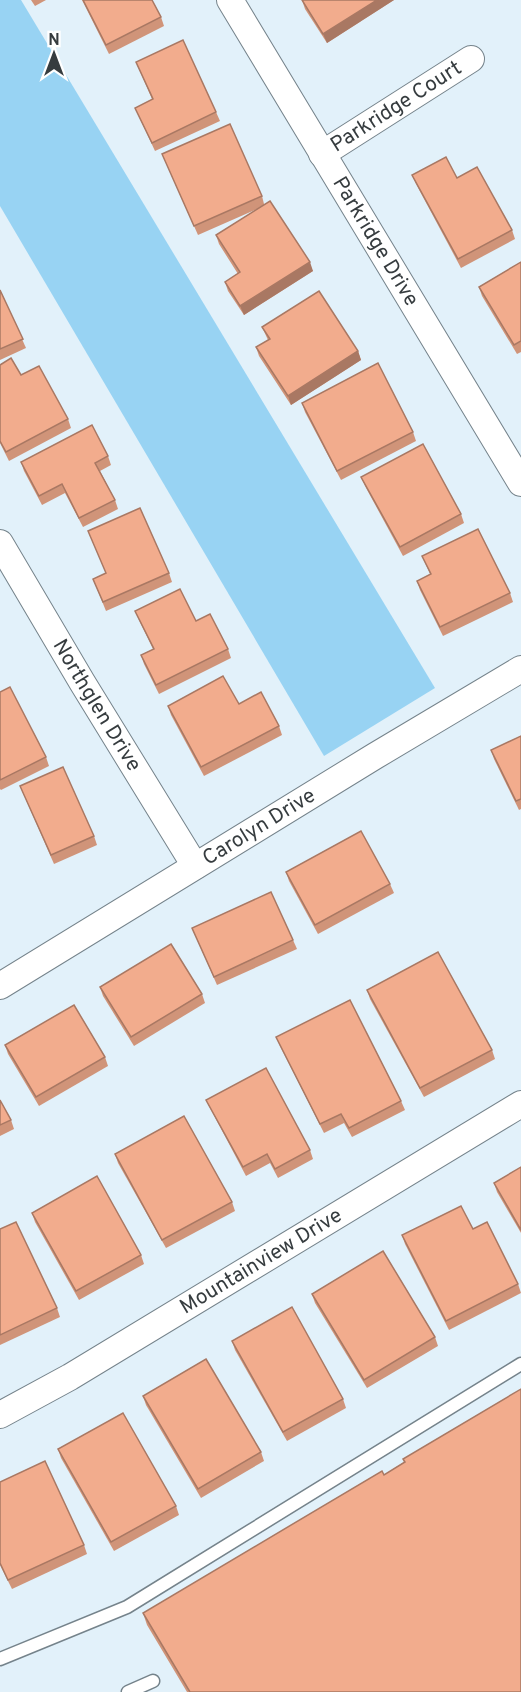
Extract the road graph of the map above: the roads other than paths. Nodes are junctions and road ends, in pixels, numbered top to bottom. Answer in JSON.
{"nodes":[{"id":1,"x":230,"y":0,"type":"edge"},
{"id":2,"x":471,"y":58,"type":"dead end"},
{"id":3,"x":322,"y":154,"type":"junction"},
{"id":4,"x":521,"y":483,"type":"edge"},
{"id":5,"x":0,"y":543,"type":"edge"},
{"id":6,"x":521,"y":669,"type":"edge"},
{"id":7,"x":195,"y":866,"type":"junction"},
{"id":8,"x":0,"y":986,"type":"edge"},
{"id":9,"x":521,"y":1104,"type":"edge"},
{"id":10,"x":521,"y":1364,"type":"edge"},
{"id":11,"x":0,"y":1415,"type":"edge"},
{"id":12,"x":0,"y":1659,"type":"edge"},
{"id":13,"x":153,"y":1681,"type":"dead end"},
{"id":14,"x":128,"y":1692,"type":"edge"}],
"edges":[{"from":1,"to":3,"type":"street","name":"Parkridge Drive"},
{"from":2,"to":3,"type":"street","name":"Parkridge Court"},
{"from":3,"to":4,"type":"street","name":"Parkridge Drive"},
{"from":5,"to":7,"type":"street","name":"Northglen Drive"},
{"from":6,"to":7,"type":"street","name":"Carolyn Drive"},
{"from":7,"to":8,"type":"street","name":"Carolyn Drive"},
{"from":9,"to":11,"type":"street","name":"Mountainview Drive"},
{"from":10,"to":12,"type":"lane"},
{"from":13,"to":14,"type":"lane"}]}
